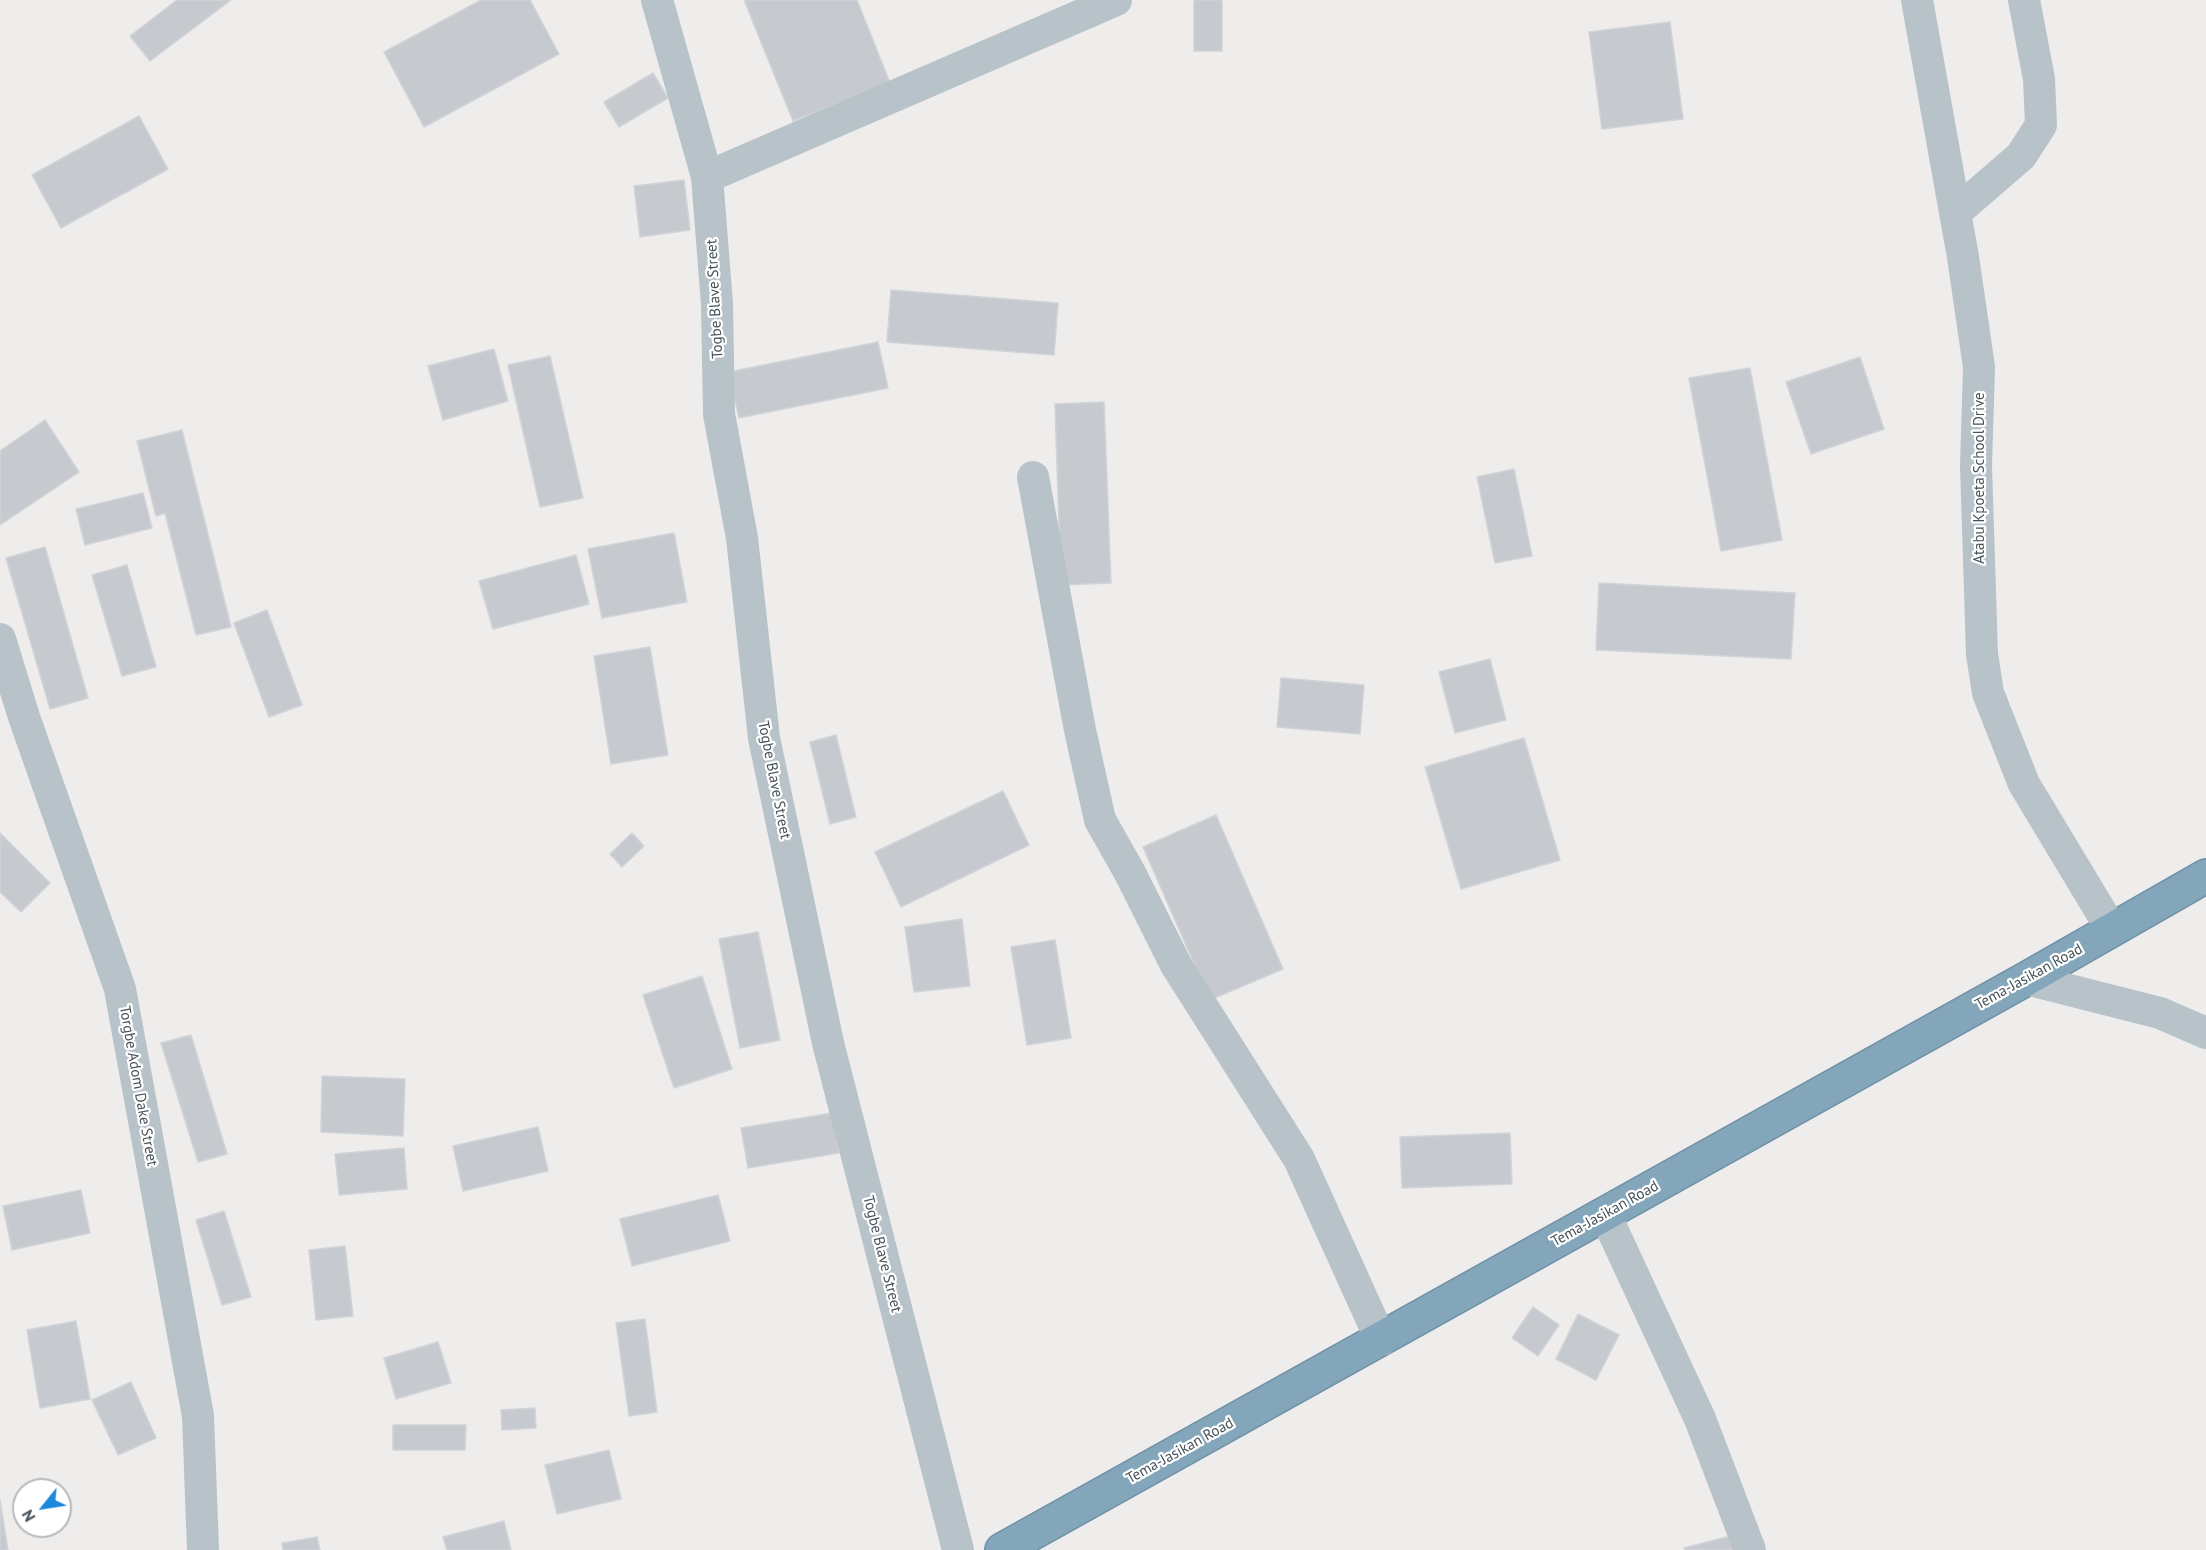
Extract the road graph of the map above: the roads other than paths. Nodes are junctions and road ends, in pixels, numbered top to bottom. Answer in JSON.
{"nodes":[{"id":1,"x":657,"y":0,"type":"edge"},
{"id":2,"x":1116,"y":0,"type":"edge"},
{"id":3,"x":1917,"y":0,"type":"edge"},
{"id":4,"x":2024,"y":0,"type":"edge"},
{"id":5,"x":707,"y":177,"type":"junction"},
{"id":6,"x":1955,"y":213,"type":"junction"},
{"id":7,"x":1033,"y":477,"type":"dead end"},
{"id":8,"x":0,"y":639,"type":"edge"},
{"id":9,"x":2206,"y":876,"type":"edge"},
{"id":10,"x":2112,"y":930,"type":"junction"},
{"id":11,"x":2026,"y":979,"type":"junction"},
{"id":12,"x":2206,"y":1033,"type":"edge"},
{"id":13,"x":1605,"y":1214,"type":"junction"},
{"id":14,"x":1381,"y":1340,"type":"junction"},
{"id":15,"x":203,"y":1550,"type":"edge"},
{"id":16,"x":958,"y":1550,"type":"edge"},
{"id":17,"x":1002,"y":1550,"type":"edge"},
{"id":18,"x":1750,"y":1550,"type":"edge"}],
"edges":[{"from":1,"to":5,"type":"street","name":"Togbe Blave Street"},
{"from":2,"to":5,"type":"street"},
{"from":3,"to":6,"type":"street","name":"Atabu Kpoeta School Drive"},
{"from":4,"to":6,"type":"street"},
{"from":5,"to":16,"type":"street","name":"Togbe Blave Street"},
{"from":6,"to":10,"type":"street","name":"Atabu Kpoeta School Drive"},
{"from":7,"to":14,"type":"street"},
{"from":8,"to":15,"type":"street","name":"Torgbe Adom Dake Street"},
{"from":9,"to":10,"type":"highway","name":"Tema-Jasikan Road"},
{"from":10,"to":11,"type":"highway","name":"Tema-Jasikan Road"},
{"from":11,"to":12,"type":"street"},
{"from":11,"to":13,"type":"highway","name":"Tema-Jasikan Road"},
{"from":13,"to":14,"type":"highway","name":"Tema-Jasikan Road"},
{"from":13,"to":18,"type":"street"},
{"from":14,"to":17,"type":"highway","name":"Tema-Jasikan Road"}]}
